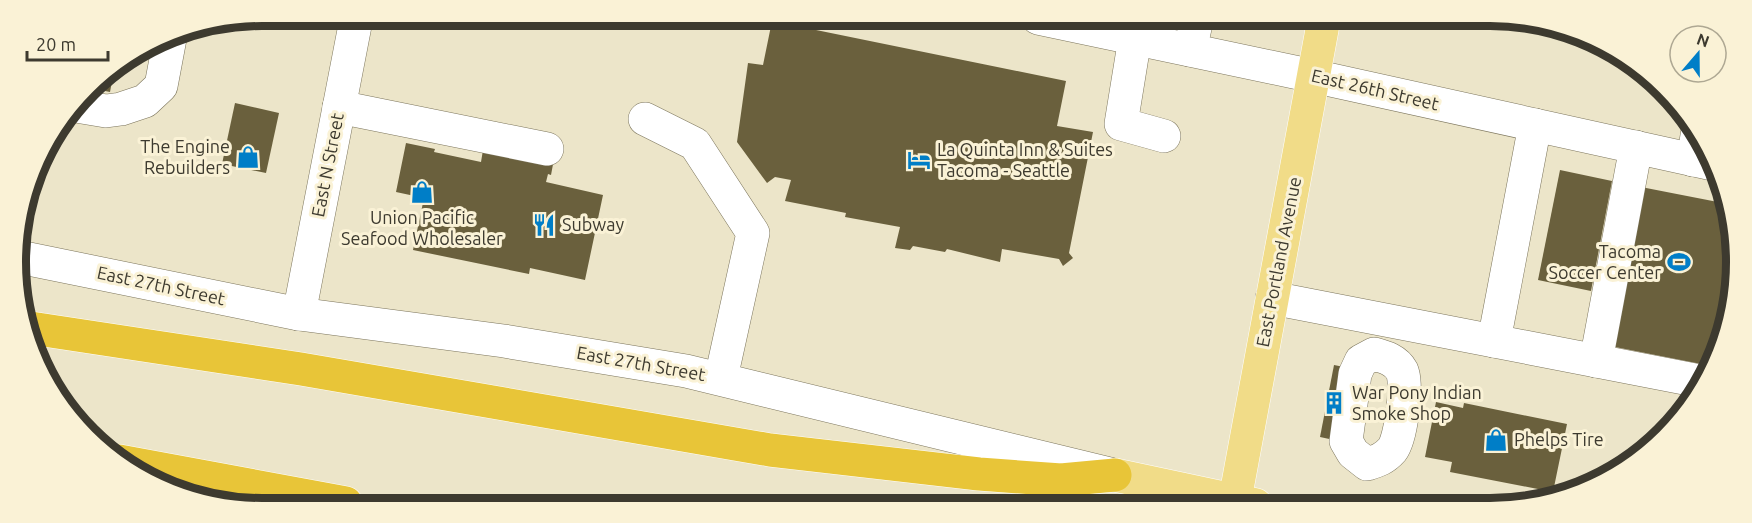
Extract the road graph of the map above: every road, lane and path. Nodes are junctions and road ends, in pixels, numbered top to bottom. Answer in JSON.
{"nodes":[{"id":1,"x":355,"y":26,"type":"edge"},
{"id":2,"x":1077,"y":26,"type":"edge"},
{"id":3,"x":1195,"y":26,"type":"edge"},
{"id":4,"x":1323,"y":26,"type":"edge"},
{"id":5,"x":1135,"y":38,"type":"junction"},
{"id":6,"x":169,"y":44,"type":"edge"},
{"id":7,"x":1190,"y":50,"type":"junction"},
{"id":8,"x":1313,"y":76,"type":"junction"},
{"id":9,"x":83,"y":107,"type":"edge"},
{"id":10,"x":339,"y":107,"type":"junction"},
{"id":11,"x":645,"y":119,"type":"dead end"},
{"id":12,"x":1535,"y":125,"type":"junction"},
{"id":13,"x":1164,"y":136,"type":"dead end"},
{"id":14,"x":1636,"y":147,"type":"junction"},
{"id":15,"x":548,"y":149,"type":"dead end"},
{"id":16,"x":1699,"y":151,"type":"edge"},
{"id":17,"x":26,"y":258,"type":"edge"},
{"id":18,"x":1272,"y":298,"type":"junction"},
{"id":19,"x":299,"y":315,"type":"junction"},
{"id":20,"x":1372,"y":317,"type":"junction"},
{"id":21,"x":36,"y":329,"type":"edge"},
{"id":22,"x":1494,"y":341,"type":"junction"},
{"id":23,"x":1374,"y":354,"type":"dead end"},
{"id":24,"x":1596,"y":361,"type":"junction"},
{"id":25,"x":721,"y":378,"type":"junction"},
{"id":26,"x":1695,"y":380,"type":"edge"},
{"id":27,"x":142,"y":465,"type":"edge"},
{"id":28,"x":1115,"y":475,"type":"junction"},
{"id":29,"x":319,"y":498,"type":"edge"},
{"id":30,"x":1215,"y":498,"type":"edge"},
{"id":31,"x":1242,"y":498,"type":"edge"}],
"edges":[{"from":1,"to":10,"type":"street","name":"East N Street"},
{"from":2,"to":5,"type":"street","name":"East 26th Street"},
{"from":3,"to":7,"type":"street"},
{"from":4,"to":8,"type":"main road","name":"East Portland Avenue"},
{"from":5,"to":7,"type":"street","name":"East 26th Street"},
{"from":5,"to":13,"type":"street"},
{"from":6,"to":9,"type":"street"},
{"from":7,"to":8,"type":"street","name":"East 26th Street"},
{"from":8,"to":12,"type":"street","name":"East 26th Street"},
{"from":8,"to":18,"type":"main road","name":"East Portland Avenue"},
{"from":10,"to":15,"type":"street"},
{"from":10,"to":19,"type":"street","name":"East N Street"},
{"from":11,"to":25,"type":"street"},
{"from":12,"to":14,"type":"street","name":"East 26th Street"},
{"from":12,"to":22,"type":"street"},
{"from":14,"to":16,"type":"street","name":"East 26th Street"},
{"from":14,"to":24,"type":"street"},
{"from":17,"to":19,"type":"street","name":"East 27th Street"},
{"from":18,"to":20,"type":"street"},
{"from":18,"to":31,"type":"main road","name":"East Portland Avenue"},
{"from":19,"to":25,"type":"street","name":"East 27th Street"},
{"from":20,"to":22,"type":"street"},
{"from":20,"to":23,"type":"street"},
{"from":21,"to":28,"type":"highway"},
{"from":22,"to":24,"type":"street"},
{"from":24,"to":26,"type":"street"},
{"from":25,"to":28,"type":"street","name":"East 27th Street"},
{"from":27,"to":29,"type":"highway"},
{"from":28,"to":30,"type":"main road","name":"East 27th Street"}]}
